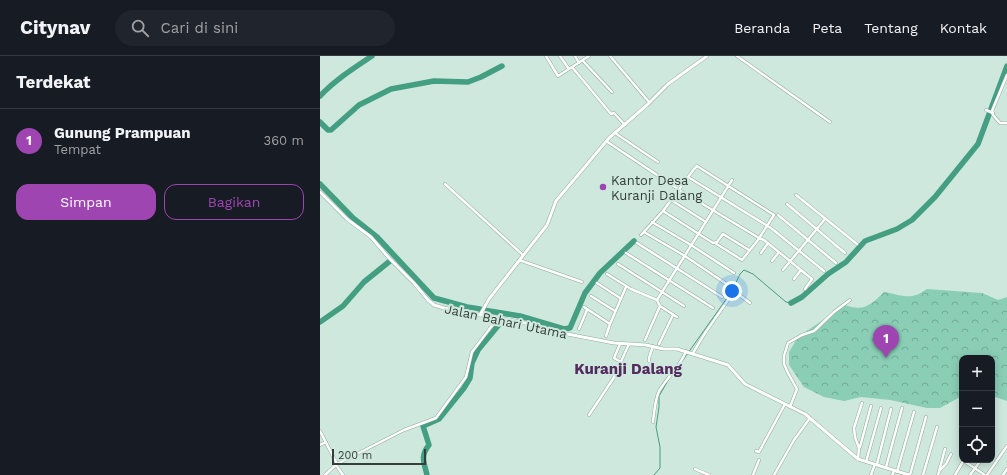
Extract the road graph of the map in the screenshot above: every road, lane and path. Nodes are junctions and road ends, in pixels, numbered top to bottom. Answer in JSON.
{"nodes":[{"id":1,"x":546,"y":56,"type":"edge"},
{"id":2,"x":560,"y":56,"type":"edge"},
{"id":3,"x":575,"y":56,"type":"edge"},
{"id":4,"x":589,"y":56,"type":"edge"},
{"id":5,"x":610,"y":56,"type":"edge"},
{"id":6,"x":707,"y":56,"type":"edge"},
{"id":7,"x":738,"y":56,"type":"edge"},
{"id":8,"x":583,"y":60,"type":"junction"},
{"id":9,"x":579,"y":63,"type":"junction"},
{"id":10,"x":572,"y":67,"type":"junction"},
{"id":11,"x":569,"y":69,"type":"junction"},
{"id":12,"x":1007,"y":75,"type":"edge"},
{"id":13,"x":612,"y":92,"type":"dead end"},
{"id":14,"x":649,"y":102,"type":"junction"},
{"id":15,"x":986,"y":110,"type":"dead end"},
{"id":16,"x":992,"y":112,"type":"junction"},
{"id":17,"x":830,"y":122,"type":"dead end"},
{"id":18,"x":1007,"y":123,"type":"edge"},
{"id":19,"x":625,"y":125,"type":"junction"},
{"id":20,"x":615,"y":133,"type":"junction"},
{"id":21,"x":606,"y":141,"type":"junction"},
{"id":22,"x":658,"y":162,"type":"dead end"},
{"id":23,"x":688,"y":177,"type":"junction"},
{"id":24,"x":732,"y":180,"type":"dead end"},
{"id":25,"x":445,"y":184,"type":"dead end"},
{"id":26,"x":728,"y":186,"type":"junction"},
{"id":27,"x":679,"y":189,"type":"junction"},
{"id":28,"x":320,"y":192,"type":"edge"},
{"id":29,"x":796,"y":195,"type":"dead end"},
{"id":30,"x":720,"y":198,"type":"junction"},
{"id":31,"x":671,"y":200,"type":"junction"},
{"id":32,"x":787,"y":204,"type":"dead end"},
{"id":33,"x":713,"y":210,"type":"junction"},
{"id":34,"x":663,"y":211,"type":"junction"},
{"id":35,"x":778,"y":215,"type":"dead end"},
{"id":36,"x":824,"y":219,"type":"junction"},
{"id":37,"x":652,"y":222,"type":"junction"},
{"id":38,"x":706,"y":222,"type":"junction"},
{"id":39,"x":767,"y":226,"type":"junction"},
{"id":40,"x":816,"y":229,"type":"junction"},
{"id":41,"x":644,"y":232,"type":"junction"},
{"id":42,"x":698,"y":234,"type":"junction"},
{"id":43,"x":641,"y":235,"type":"dead end"},
{"id":44,"x":759,"y":238,"type":"junction"},
{"id":45,"x":807,"y":240,"type":"junction"},
{"id":46,"x":637,"y":243,"type":"dead end"},
{"id":47,"x":715,"y":243,"type":"junction"},
{"id":48,"x":768,"y":244,"type":"junction"},
{"id":49,"x":857,"y":244,"type":"dead end"},
{"id":50,"x":691,"y":245,"type":"junction"},
{"id":51,"x":749,"y":250,"type":"junction"},
{"id":52,"x":798,"y":250,"type":"junction"},
{"id":53,"x":779,"y":252,"type":"junction"},
{"id":54,"x":626,"y":253,"type":"dead end"},
{"id":55,"x":761,"y":253,"type":"dead end"},
{"id":56,"x":845,"y":253,"type":"dead end"},
{"id":57,"x":523,"y":255,"type":"junction"},
{"id":58,"x":685,"y":256,"type":"junction"},
{"id":59,"x":520,"y":260,"type":"junction"},
{"id":60,"x":772,"y":261,"type":"dead end"},
{"id":61,"x":790,"y":261,"type":"junction"},
{"id":62,"x":836,"y":263,"type":"dead end"},
{"id":63,"x":618,"y":264,"type":"dead end"},
{"id":64,"x":676,"y":269,"type":"junction"},
{"id":65,"x":783,"y":270,"type":"dead end"},
{"id":66,"x":801,"y":270,"type":"junction"},
{"id":67,"x":824,"y":271,"type":"dead end"},
{"id":68,"x":734,"y":273,"type":"dead end"},
{"id":69,"x":607,"y":274,"type":"dead end"},
{"id":70,"x":794,"y":279,"type":"dead end"},
{"id":71,"x":670,"y":280,"type":"junction"},
{"id":72,"x":582,"y":282,"type":"dead end"},
{"id":73,"x":597,"y":283,"type":"dead end"},
{"id":74,"x":728,"y":285,"type":"dead end"},
{"id":75,"x":626,"y":287,"type":"junction"},
{"id":76,"x":805,"y":289,"type":"dead end"},
{"id":77,"x":662,"y":292,"type":"junction"},
{"id":78,"x":590,"y":296,"type":"dead end"},
{"id":79,"x":722,"y":297,"type":"dead end"},
{"id":80,"x":620,"y":298,"type":"junction"},
{"id":81,"x":657,"y":300,"type":"junction"},
{"id":82,"x":850,"y":300,"type":"dead end"},
{"id":83,"x":750,"y":303,"type":"dead end"},
{"id":84,"x":660,"y":306,"type":"junction"},
{"id":85,"x":684,"y":306,"type":"dead end"},
{"id":86,"x":584,"y":308,"type":"dead end"},
{"id":87,"x":713,"y":308,"type":"dead end"},
{"id":88,"x":587,"y":310,"type":"junction"},
{"id":89,"x":615,"y":311,"type":"junction"},
{"id":90,"x":673,"y":314,"type":"junction"},
{"id":91,"x":480,"y":315,"type":"junction"},
{"id":92,"x":677,"y":317,"type":"dead end"},
{"id":93,"x":497,"y":319,"type":"junction"},
{"id":94,"x":610,"y":324,"type":"junction"},
{"id":95,"x":579,"y":329,"type":"dead end"},
{"id":96,"x":606,"y":336,"type":"dead end"},
{"id":97,"x":646,"y":340,"type":"dead end"},
{"id":98,"x":620,"y":344,"type":"junction"},
{"id":99,"x":629,"y":344,"type":"junction"},
{"id":100,"x":659,"y":344,"type":"dead end"},
{"id":101,"x":653,"y":346,"type":"junction"},
{"id":102,"x":689,"y":352,"type":"junction"},
{"id":103,"x":649,"y":361,"type":"dead end"},
{"id":104,"x":621,"y":362,"type":"junction"},
{"id":105,"x":862,"y":403,"type":"dead end"},
{"id":106,"x":785,"y":404,"type":"junction"},
{"id":107,"x":871,"y":406,"type":"dead end"},
{"id":108,"x":790,"y":407,"type":"junction"},
{"id":109,"x":881,"y":408,"type":"dead end"},
{"id":110,"x":902,"y":408,"type":"dead end"},
{"id":111,"x":891,"y":409,"type":"dead end"},
{"id":112,"x":914,"y":412,"type":"dead end"},
{"id":113,"x":589,"y":415,"type":"dead end"},
{"id":114,"x":926,"y":417,"type":"dead end"},
{"id":115,"x":810,"y":418,"type":"junction"},
{"id":116,"x":653,"y":422,"type":"dead end"},
{"id":117,"x":937,"y":427,"type":"dead end"},
{"id":118,"x":320,"y":431,"type":"edge"},
{"id":119,"x":326,"y":442,"type":"junction"},
{"id":120,"x":320,"y":445,"type":"edge"},
{"id":121,"x":1007,"y":446,"type":"edge"},
{"id":122,"x":859,"y":448,"type":"junction"},
{"id":123,"x":945,"y":449,"type":"dead end"},
{"id":124,"x":756,"y":451,"type":"dead end"},
{"id":125,"x":952,"y":454,"type":"dead end"},
{"id":126,"x":759,"y":460,"type":"dead end"},
{"id":127,"x":858,"y":460,"type":"junction"},
{"id":128,"x":866,"y":462,"type":"junction"},
{"id":129,"x":962,"y":463,"type":"edge"},
{"id":130,"x":968,"y":463,"type":"edge"},
{"id":131,"x":978,"y":463,"type":"edge"},
{"id":132,"x":337,"y":464,"type":"junction"},
{"id":133,"x":876,"y":464,"type":"junction"},
{"id":134,"x":886,"y":467,"type":"junction"},
{"id":135,"x":975,"y":468,"type":"junction"},
{"id":136,"x":695,"y":469,"type":"dead end"},
{"id":137,"x":1007,"y":469,"type":"edge"},
{"id":138,"x":896,"y":471,"type":"junction"},
{"id":139,"x":939,"y":471,"type":"junction"},
{"id":140,"x":326,"y":475,"type":"edge"},
{"id":141,"x":343,"y":475,"type":"edge"},
{"id":142,"x":709,"y":475,"type":"edge"},
{"id":143,"x":753,"y":475,"type":"edge"},
{"id":144,"x":774,"y":475,"type":"edge"},
{"id":145,"x":871,"y":475,"type":"edge"},
{"id":146,"x":892,"y":475,"type":"edge"},
{"id":147,"x":910,"y":475,"type":"edge"},
{"id":148,"x":923,"y":475,"type":"edge"},
{"id":149,"x":938,"y":475,"type":"edge"},
{"id":150,"x":955,"y":475,"type":"edge"},
{"id":151,"x":970,"y":475,"type":"edge"},
{"id":152,"x":986,"y":475,"type":"edge"},
{"id":153,"x":1003,"y":475,"type":"edge"}],
"edges":[{"from":1,"to":11,"type":"street"},
{"from":2,"to":11,"type":"street"},
{"from":3,"to":9,"type":"street"},
{"from":4,"to":8,"type":"street"},
{"from":5,"to":14,"type":"street"},
{"from":6,"to":14,"type":"street"},
{"from":7,"to":17,"type":"street"},
{"from":8,"to":9,"type":"street"},
{"from":8,"to":13,"type":"street"},
{"from":9,"to":10,"type":"street"},
{"from":10,"to":11,"type":"street"},
{"from":10,"to":19,"type":"street"},
{"from":12,"to":16,"type":"street"},
{"from":14,"to":19,"type":"street"},
{"from":15,"to":16,"type":"street"},
{"from":16,"to":18,"type":"street"},
{"from":19,"to":20,"type":"street"},
{"from":20,"to":21,"type":"street"},
{"from":20,"to":22,"type":"street"},
{"from":21,"to":27,"type":"street"},
{"from":21,"to":57,"type":"street"},
{"from":23,"to":26,"type":"street"},
{"from":23,"to":27,"type":"street"},
{"from":23,"to":30,"type":"street"},
{"from":24,"to":26,"type":"street"},
{"from":25,"to":57,"type":"street"},
{"from":26,"to":30,"type":"street"},
{"from":26,"to":39,"type":"street"},
{"from":27,"to":31,"type":"street"},
{"from":27,"to":33,"type":"street"},
{"from":28,"to":91,"type":"street","name":"Jalan Bahari Utama"},
{"from":29,"to":36,"type":"street"},
{"from":30,"to":33,"type":"street"},
{"from":30,"to":39,"type":"street"},
{"from":31,"to":34,"type":"street"},
{"from":31,"to":38,"type":"street"},
{"from":32,"to":40,"type":"street"},
{"from":33,"to":38,"type":"street"},
{"from":33,"to":44,"type":"street"},
{"from":34,"to":37,"type":"street"},
{"from":34,"to":42,"type":"street"},
{"from":35,"to":45,"type":"street"},
{"from":36,"to":40,"type":"street"},
{"from":36,"to":49,"type":"street"},
{"from":37,"to":41,"type":"street"},
{"from":37,"to":50,"type":"street"},
{"from":38,"to":42,"type":"street"},
{"from":39,"to":44,"type":"street"},
{"from":39,"to":52,"type":"street"},
{"from":40,"to":45,"type":"street"},
{"from":40,"to":56,"type":"street"},
{"from":41,"to":43,"type":"street"},
{"from":41,"to":58,"type":"street"},
{"from":42,"to":47,"type":"street"},
{"from":42,"to":50,"type":"street"},
{"from":44,"to":48,"type":"street"},
{"from":44,"to":51,"type":"street"},
{"from":45,"to":52,"type":"street"},
{"from":45,"to":62,"type":"street"},
{"from":46,"to":64,"type":"street"},
{"from":47,"to":51,"type":"street"},
{"from":47,"to":51,"type":"street"},
{"from":48,"to":53,"type":"street"},
{"from":48,"to":55,"type":"street"},
{"from":50,"to":58,"type":"street"},
{"from":50,"to":68,"type":"street"},
{"from":52,"to":61,"type":"street"},
{"from":52,"to":67,"type":"street"},
{"from":53,"to":60,"type":"street"},
{"from":53,"to":61,"type":"street"},
{"from":54,"to":71,"type":"street"},
{"from":57,"to":59,"type":"street"},
{"from":58,"to":64,"type":"street"},
{"from":58,"to":74,"type":"street"},
{"from":59,"to":72,"type":"street"},
{"from":59,"to":91,"type":"street"},
{"from":61,"to":65,"type":"street"},
{"from":61,"to":66,"type":"street"},
{"from":63,"to":77,"type":"street"},
{"from":64,"to":71,"type":"street"},
{"from":64,"to":79,"type":"street"},
{"from":66,"to":70,"type":"street"},
{"from":66,"to":76,"type":"street"},
{"from":69,"to":75,"type":"street"},
{"from":71,"to":77,"type":"street"},
{"from":71,"to":87,"type":"street"},
{"from":73,"to":80,"type":"street"},
{"from":75,"to":80,"type":"street"},
{"from":75,"to":81,"type":"street"},
{"from":77,"to":81,"type":"street"},
{"from":77,"to":85,"type":"street"},
{"from":78,"to":89,"type":"street"},
{"from":80,"to":89,"type":"street"},
{"from":81,"to":84,"type":"street"},
{"from":82,"to":108,"type":"street"},
{"from":83,"to":102,"type":"street"},
{"from":84,"to":90,"type":"street"},
{"from":84,"to":97,"type":"street"},
{"from":86,"to":88,"type":"street"},
{"from":88,"to":94,"type":"street"},
{"from":88,"to":95,"type":"street"},
{"from":89,"to":94,"type":"street"},
{"from":90,"to":92,"type":"street"},
{"from":90,"to":100,"type":"street"},
{"from":91,"to":93,"type":"street","name":"Jalan Bahari Utama"},
{"from":93,"to":98,"type":"street","name":"Jalan Bahari Utama"},
{"from":93,"to":132,"type":"street"},
{"from":94,"to":96,"type":"street"},
{"from":98,"to":99,"type":"street","name":"Jalan Bahari Utama"},
{"from":98,"to":104,"type":"street"},
{"from":99,"to":101,"type":"street","name":"Jalan Bahari Utama"},
{"from":99,"to":104,"type":"street"},
{"from":101,"to":102,"type":"street","name":"Jalan Bahari Utama"},
{"from":101,"to":103,"type":"street"},
{"from":102,"to":106,"type":"street","name":"Jalan Bahari Utama"},
{"from":102,"to":116,"type":"street"},
{"from":104,"to":113,"type":"street"},
{"from":105,"to":122,"type":"street"},
{"from":106,"to":108,"type":"street","name":"Jalan Bahari Utama"},
{"from":106,"to":124,"type":"street"},
{"from":107,"to":122,"type":"street"},
{"from":108,"to":115,"type":"street","name":"Jalan Bahari Utama"},
{"from":109,"to":128,"type":"street"},
{"from":110,"to":134,"type":"street"},
{"from":111,"to":133,"type":"street"},
{"from":112,"to":138,"type":"street"},
{"from":114,"to":147,"type":"street"},
{"from":115,"to":127,"type":"street","name":"Jalan Bahari Utama"},
{"from":115,"to":144,"type":"street"},
{"from":117,"to":148,"type":"street"},
{"from":118,"to":119,"type":"street"},
{"from":119,"to":120,"type":"street"},
{"from":119,"to":132,"type":"street"},
{"from":121,"to":152,"type":"street"},
{"from":122,"to":127,"type":"street"},
{"from":123,"to":139,"type":"street"},
{"from":125,"to":139,"type":"street"},
{"from":126,"to":143,"type":"street"},
{"from":127,"to":128,"type":"street"},
{"from":128,"to":133,"type":"street"},
{"from":129,"to":150,"type":"street"},
{"from":130,"to":135,"type":"street"},
{"from":131,"to":135,"type":"street"},
{"from":132,"to":140,"type":"street"},
{"from":132,"to":141,"type":"street"},
{"from":133,"to":134,"type":"street"},
{"from":133,"to":145,"type":"street"},
{"from":134,"to":138,"type":"street"},
{"from":135,"to":151,"type":"street"},
{"from":135,"to":152,"type":"street"},
{"from":136,"to":142,"type":"street"},
{"from":137,"to":153,"type":"street"},
{"from":138,"to":146,"type":"street"},
{"from":138,"to":147,"type":"street"},
{"from":139,"to":149,"type":"street"}]}
